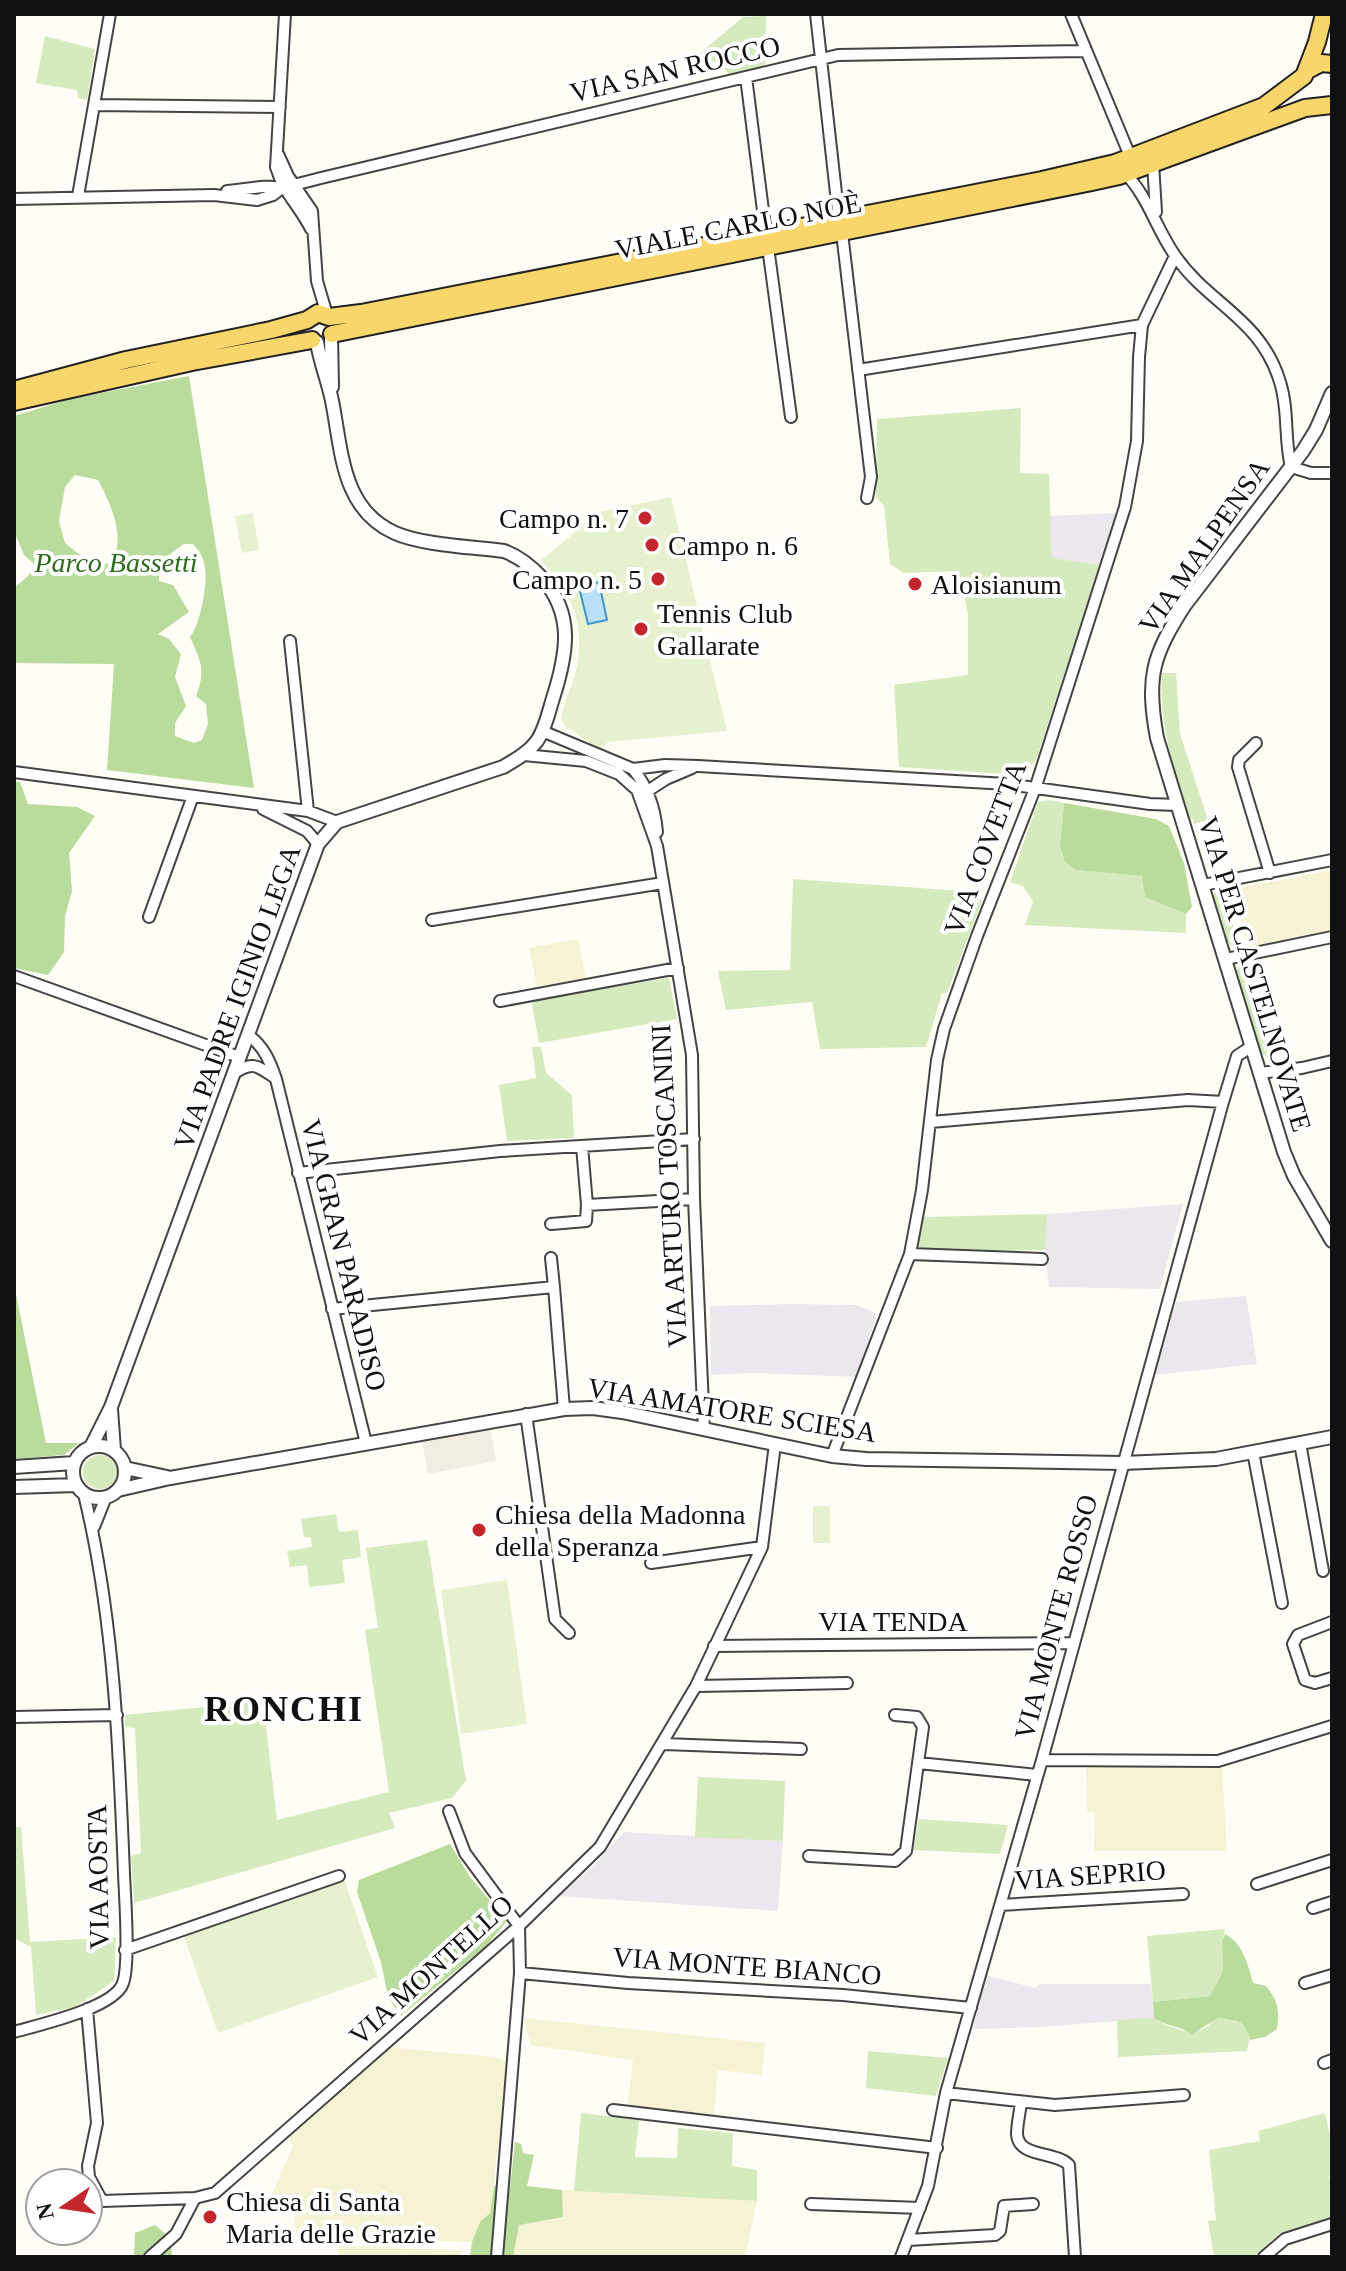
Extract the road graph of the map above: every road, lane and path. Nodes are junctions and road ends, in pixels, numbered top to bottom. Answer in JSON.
{"nodes":[{"id":1,"x":110,"y":14,"type":"edge"},
{"id":2,"x":285,"y":14,"type":"edge"},
{"id":3,"x":816,"y":14,"type":"edge"},
{"id":4,"x":1071,"y":14,"type":"edge"},
{"id":5,"x":1326,"y":14,"type":"edge"},
{"id":6,"x":1332,"y":36,"type":"edge"},
{"id":7,"x":1085,"y":51,"type":"junction"},
{"id":8,"x":821,"y":59,"type":"junction"},
{"id":9,"x":1332,"y":64,"type":"edge"},
{"id":10,"x":1306,"y":73,"type":"junction"},
{"id":11,"x":746,"y":77,"type":"junction"},
{"id":12,"x":94,"y":105,"type":"junction"},
{"id":13,"x":280,"y":107,"type":"junction"},
{"id":14,"x":1326,"y":107,"type":"edge"},
{"id":15,"x":278,"y":154,"type":"junction"},
{"id":16,"x":1130,"y":156,"type":"junction"},
{"id":17,"x":1153,"y":163,"type":"junction"},
{"id":18,"x":1125,"y":173,"type":"junction"},
{"id":19,"x":295,"y":186,"type":"junction"},
{"id":20,"x":282,"y":188,"type":"junction"},
{"id":21,"x":78,"y":196,"type":"junction"},
{"id":22,"x":14,"y":199,"type":"edge"},
{"id":23,"x":1157,"y":222,"type":"junction"},
{"id":24,"x":840,"y":226,"type":"junction"},
{"id":25,"x":311,"y":229,"type":"junction"},
{"id":26,"x":767,"y":240,"type":"junction"},
{"id":27,"x":1175,"y":256,"type":"junction"},
{"id":28,"x":319,"y":317,"type":"junction"},
{"id":29,"x":1142,"y":325,"type":"junction"},
{"id":30,"x":323,"y":338,"type":"junction"},
{"id":31,"x":858,"y":370,"type":"junction"},
{"id":32,"x":14,"y":390,"type":"edge"},
{"id":33,"x":1332,"y":393,"type":"edge"},
{"id":34,"x":14,"y":402,"type":"edge"},
{"id":35,"x":791,"y":417,"type":"dead end"},
{"id":36,"x":1291,"y":467,"type":"junction"},
{"id":37,"x":1332,"y":473,"type":"edge"},
{"id":38,"x":867,"y":498,"type":"dead end"},
{"id":39,"x":290,"y":641,"type":"dead end"},
{"id":40,"x":542,"y":731,"type":"junction"},
{"id":41,"x":1256,"y":743,"type":"dead end"},
{"id":42,"x":524,"y":755,"type":"junction"},
{"id":43,"x":651,"y":766,"type":"junction"},
{"id":44,"x":698,"y":766,"type":"junction"},
{"id":45,"x":633,"y":769,"type":"junction"},
{"id":46,"x":14,"y":772,"type":"edge"},
{"id":47,"x":1036,"y":786,"type":"junction"},
{"id":48,"x":642,"y":790,"type":"junction"},
{"id":49,"x":193,"y":796,"type":"junction"},
{"id":50,"x":250,"y":803,"type":"junction"},
{"id":51,"x":1177,"y":805,"type":"junction"},
{"id":52,"x":308,"y":811,"type":"junction"},
{"id":53,"x":337,"y":822,"type":"junction"},
{"id":54,"x":318,"y":844,"type":"junction"},
{"id":55,"x":1332,"y":860,"type":"edge"},
{"id":56,"x":1270,"y":873,"type":"junction"},
{"id":57,"x":663,"y":883,"type":"junction"},
{"id":58,"x":1203,"y":885,"type":"junction"},
{"id":59,"x":149,"y":917,"type":"dead end"},
{"id":60,"x":432,"y":920,"type":"dead end"},
{"id":61,"x":1332,"y":937,"type":"edge"},
{"id":62,"x":1226,"y":959,"type":"junction"},
{"id":63,"x":678,"y":968,"type":"junction"},
{"id":64,"x":14,"y":976,"type":"edge"},
{"id":65,"x":500,"y":1001,"type":"dead end"},
{"id":66,"x":248,"y":1035,"type":"junction"},
{"id":67,"x":1252,"y":1046,"type":"junction"},
{"id":68,"x":239,"y":1057,"type":"junction"},
{"id":69,"x":1332,"y":1061,"type":"edge"},
{"id":70,"x":1260,"y":1073,"type":"junction"},
{"id":71,"x":233,"y":1074,"type":"junction"},
{"id":72,"x":276,"y":1079,"type":"junction"},
{"id":73,"x":1223,"y":1102,"type":"junction"},
{"id":74,"x":931,"y":1122,"type":"junction"},
{"id":75,"x":694,"y":1139,"type":"junction"},
{"id":76,"x":582,"y":1146,"type":"junction"},
{"id":77,"x":298,"y":1173,"type":"junction"},
{"id":78,"x":694,"y":1199,"type":"junction"},
{"id":79,"x":587,"y":1205,"type":"junction"},
{"id":80,"x":551,"y":1224,"type":"dead end"},
{"id":81,"x":1332,"y":1241,"type":"edge"},
{"id":82,"x":910,"y":1254,"type":"junction"},
{"id":83,"x":551,"y":1258,"type":"dead end"},
{"id":84,"x":1042,"y":1259,"type":"dead end"},
{"id":85,"x":554,"y":1287,"type":"junction"},
{"id":86,"x":332,"y":1309,"type":"junction"},
{"id":87,"x":111,"y":1407,"type":"junction"},
{"id":88,"x":564,"y":1409,"type":"junction"},
{"id":89,"x":526,"y":1414,"type":"junction"},
{"id":90,"x":704,"y":1430,"type":"junction"},
{"id":91,"x":1332,"y":1437,"type":"edge"},
{"id":92,"x":366,"y":1443,"type":"junction"},
{"id":93,"x":1300,"y":1443,"type":"junction"},
{"id":94,"x":775,"y":1444,"type":"junction"},
{"id":95,"x":91,"y":1447,"type":"junction"},
{"id":96,"x":114,"y":1450,"type":"junction"},
{"id":97,"x":1253,"y":1452,"type":"junction"},
{"id":98,"x":832,"y":1456,"type":"junction"},
{"id":99,"x":74,"y":1463,"type":"junction"},
{"id":100,"x":1123,"y":1463,"type":"junction"},
{"id":101,"x":14,"y":1467,"type":"edge"},
{"id":102,"x":125,"y":1468,"type":"junction"},
{"id":103,"x":170,"y":1478,"type":"junction"},
{"id":104,"x":14,"y":1487,"type":"edge"},
{"id":105,"x":80,"y":1490,"type":"junction"},
{"id":106,"x":118,"y":1490,"type":"junction"},
{"id":107,"x":106,"y":1497,"type":"junction"},
{"id":108,"x":94,"y":1529,"type":"junction"},
{"id":109,"x":762,"y":1547,"type":"junction"},
{"id":110,"x":651,"y":1563,"type":"dead end"},
{"id":111,"x":1323,"y":1571,"type":"dead end"},
{"id":112,"x":1282,"y":1603,"type":"dead end"},
{"id":113,"x":1332,"y":1622,"type":"edge"},
{"id":114,"x":569,"y":1633,"type":"dead end"},
{"id":115,"x":1072,"y":1643,"type":"junction"},
{"id":116,"x":714,"y":1646,"type":"junction"},
{"id":117,"x":1332,"y":1678,"type":"edge"},
{"id":118,"x":847,"y":1683,"type":"dead end"},
{"id":119,"x":696,"y":1686,"type":"junction"},
{"id":120,"x":117,"y":1715,"type":"junction"},
{"id":121,"x":895,"y":1715,"type":"dead end"},
{"id":122,"x":14,"y":1717,"type":"edge"},
{"id":123,"x":1332,"y":1726,"type":"edge"},
{"id":124,"x":664,"y":1744,"type":"junction"},
{"id":125,"x":801,"y":1749,"type":"dead end"},
{"id":126,"x":1042,"y":1760,"type":"junction"},
{"id":127,"x":918,"y":1763,"type":"junction"},
{"id":128,"x":1037,"y":1775,"type":"junction"},
{"id":129,"x":449,"y":1811,"type":"dead end"},
{"id":130,"x":809,"y":1856,"type":"dead end"},
{"id":131,"x":1332,"y":1860,"type":"edge"},
{"id":132,"x":339,"y":1876,"type":"dead end"},
{"id":133,"x":1257,"y":1884,"type":"dead end"},
{"id":134,"x":1183,"y":1894,"type":"dead end"},
{"id":135,"x":1332,"y":1902,"type":"edge"},
{"id":136,"x":1000,"y":1905,"type":"junction"},
{"id":137,"x":1313,"y":1908,"type":"dead end"},
{"id":138,"x":519,"y":1926,"type":"junction"},
{"id":139,"x":125,"y":1950,"type":"junction"},
{"id":140,"x":520,"y":1973,"type":"junction"},
{"id":141,"x":1332,"y":1975,"type":"edge"},
{"id":142,"x":1305,"y":1983,"type":"dead end"},
{"id":143,"x":971,"y":2008,"type":"junction"},
{"id":144,"x":87,"y":2009,"type":"junction"},
{"id":145,"x":14,"y":2032,"type":"edge"},
{"id":146,"x":946,"y":2093,"type":"junction"},
{"id":147,"x":1184,"y":2095,"type":"dead end"},
{"id":148,"x":1021,"y":2102,"type":"junction"},
{"id":149,"x":613,"y":2110,"type":"dead end"},
{"id":150,"x":937,"y":2148,"type":"junction"},
{"id":151,"x":195,"y":2198,"type":"junction"},
{"id":152,"x":811,"y":2204,"type":"dead end"},
{"id":153,"x":1033,"y":2204,"type":"dead end"},
{"id":154,"x":920,"y":2208,"type":"junction"},
{"id":155,"x":1332,"y":2224,"type":"edge"},
{"id":156,"x":908,"y":2240,"type":"junction"},
{"id":157,"x":150,"y":2257,"type":"edge"},
{"id":158,"x":497,"y":2257,"type":"edge"},
{"id":159,"x":901,"y":2257,"type":"edge"},
{"id":160,"x":1075,"y":2257,"type":"edge"},
{"id":161,"x":1264,"y":2257,"type":"edge"}],
"edges":[{"from":1,"to":12,"type":"street"},
{"from":2,"to":13,"type":"street"},
{"from":3,"to":8,"type":"street"},
{"from":4,"to":7,"type":"street"},
{"from":5,"to":6,"type":"main road"},
{"from":5,"to":10,"type":"main road"},
{"from":7,"to":8,"type":"street","name":"VIA SAN ROCCO"},
{"from":7,"to":16,"type":"street"},
{"from":8,"to":11,"type":"street","name":"VIA SAN ROCCO"},
{"from":8,"to":24,"type":"street"},
{"from":9,"to":10,"type":"main road"},
{"from":10,"to":14,"type":"main road"},
{"from":10,"to":16,"type":"main road","name":"VIALE CARLO NOÈ"},
{"from":11,"to":19,"type":"street","name":"VIA SAN ROCCO"},
{"from":11,"to":26,"type":"street"},
{"from":12,"to":13,"type":"street"},
{"from":12,"to":21,"type":"street"},
{"from":13,"to":15,"type":"street"},
{"from":14,"to":17,"type":"main road","name":"VIALE CARLO NOÈ"},
{"from":15,"to":19,"type":"street"},
{"from":15,"to":20,"type":"street"},
{"from":16,"to":24,"type":"main road","name":"VIALE CARLO NOÈ"},
{"from":17,"to":18,"type":"main road","name":"VIALE CARLO NOÈ"},
{"from":17,"to":23,"type":"street"},
{"from":18,"to":23,"type":"street","name":"VIA MALPENSA"},
{"from":18,"to":24,"type":"main road","name":"VIALE CARLO NOÈ"},
{"from":19,"to":20,"type":"street","name":"VIA SAN ROCCO"},
{"from":19,"to":25,"type":"street"},
{"from":20,"to":21,"type":"street","name":"VIA SAN ROCCO"},
{"from":20,"to":25,"type":"street"},
{"from":21,"to":22,"type":"street","name":"VIA SAN ROCCO"},
{"from":23,"to":27,"type":"street","name":"VIA MALPENSA"},
{"from":24,"to":26,"type":"main road","name":"VIALE CARLO NOÈ"},
{"from":24,"to":31,"type":"street"},
{"from":25,"to":28,"type":"street"},
{"from":26,"to":28,"type":"main road","name":"VIALE CARLO NOÈ"},
{"from":26,"to":30,"type":"main road","name":"VIALE CARLO NOÈ"},
{"from":26,"to":35,"type":"street"},
{"from":27,"to":29,"type":"street","name":"VIA COVETTA"},
{"from":27,"to":36,"type":"street","name":"VIA MALPENSA"},
{"from":28,"to":30,"type":"main road"},
{"from":28,"to":30,"type":"main road"},
{"from":28,"to":32,"type":"main road","name":"VIALE CARLO NOÈ"},
{"from":29,"to":31,"type":"street"},
{"from":29,"to":47,"type":"street","name":"VIA COVETTA"},
{"from":30,"to":34,"type":"main road","name":"VIALE CARLO NOÈ"},
{"from":30,"to":40,"type":"street","name":"VIA PADRE IGINIO LEGA"},
{"from":31,"to":38,"type":"street"},
{"from":33,"to":36,"type":"street"},
{"from":36,"to":37,"type":"street"},
{"from":36,"to":51,"type":"street","name":"VIA MALPENSA"},
{"from":39,"to":52,"type":"street"},
{"from":40,"to":42,"type":"street","name":"VIA PADRE IGINIO LEGA"},
{"from":40,"to":45,"type":"street"},
{"from":41,"to":56,"type":"street"},
{"from":42,"to":48,"type":"street"},
{"from":42,"to":53,"type":"street","name":"VIA PADRE IGINIO LEGA"},
{"from":43,"to":44,"type":"street"},
{"from":43,"to":45,"type":"street"},
{"from":43,"to":48,"type":"street"},
{"from":44,"to":47,"type":"street"},
{"from":44,"to":48,"type":"street"},
{"from":45,"to":48,"type":"street"},
{"from":46,"to":49,"type":"street"},
{"from":47,"to":51,"type":"street"},
{"from":47,"to":74,"type":"street","name":"VIA COVETTA"},
{"from":48,"to":57,"type":"street","name":"VIA ARTURO TOSCANINI"},
{"from":49,"to":50,"type":"street"},
{"from":49,"to":59,"type":"street"},
{"from":50,"to":52,"type":"street"},
{"from":50,"to":54,"type":"street"},
{"from":51,"to":58,"type":"street","name":"VIA PER CASTELNOVATE"},
{"from":52,"to":53,"type":"street"},
{"from":53,"to":54,"type":"street","name":"VIA PADRE IGINIO LEGA"},
{"from":54,"to":66,"type":"street","name":"VIA PADRE IGINIO LEGA"},
{"from":55,"to":56,"type":"street"},
{"from":56,"to":58,"type":"street"},
{"from":57,"to":60,"type":"street"},
{"from":57,"to":63,"type":"street","name":"VIA ARTURO TOSCANINI"},
{"from":58,"to":62,"type":"street","name":"VIA PER CASTELNOVATE"},
{"from":61,"to":62,"type":"street"},
{"from":62,"to":67,"type":"street","name":"VIA PER CASTELNOVATE"},
{"from":63,"to":65,"type":"street"},
{"from":63,"to":75,"type":"street","name":"VIA ARTURO TOSCANINI"},
{"from":64,"to":68,"type":"street"},
{"from":66,"to":68,"type":"street","name":"VIA PADRE IGINIO LEGA"},
{"from":66,"to":72,"type":"street","name":"VIA GRAN PARADISO"},
{"from":67,"to":70,"type":"street","name":"VIA PER CASTELNOVATE"},
{"from":67,"to":73,"type":"street","name":"VIA MONTE ROSSO"},
{"from":68,"to":71,"type":"street","name":"VIA PADRE IGINIO LEGA"},
{"from":69,"to":70,"type":"street"},
{"from":70,"to":81,"type":"street","name":"VIA PER CASTELNOVATE"},
{"from":71,"to":72,"type":"street"},
{"from":71,"to":87,"type":"street","name":"VIA PADRE IGINIO LEGA"},
{"from":72,"to":77,"type":"street","name":"VIA GRAN PARADISO"},
{"from":73,"to":74,"type":"street"},
{"from":73,"to":100,"type":"street","name":"VIA MONTE ROSSO"},
{"from":74,"to":82,"type":"street","name":"VIA COVETTA"},
{"from":75,"to":76,"type":"street"},
{"from":75,"to":78,"type":"street","name":"VIA ARTURO TOSCANINI"},
{"from":76,"to":77,"type":"street"},
{"from":76,"to":79,"type":"street"},
{"from":77,"to":86,"type":"street","name":"VIA GRAN PARADISO"},
{"from":78,"to":79,"type":"street"},
{"from":78,"to":90,"type":"street","name":"VIA ARTURO TOSCANINI"},
{"from":79,"to":80,"type":"street"},
{"from":82,"to":84,"type":"street"},
{"from":82,"to":98,"type":"street","name":"VIA COVETTA"},
{"from":83,"to":85,"type":"street"},
{"from":85,"to":86,"type":"street"},
{"from":85,"to":88,"type":"street"},
{"from":86,"to":92,"type":"street","name":"VIA GRAN PARADISO"},
{"from":87,"to":95,"type":"street","name":"VIA PADRE IGINIO LEGA"},
{"from":87,"to":96,"type":"street","name":"VIA PADRE IGINIO LEGA"},
{"from":88,"to":89,"type":"street","name":"VIA AMATORE SCIESA"},
{"from":88,"to":90,"type":"street","name":"VIA AMATORE SCIESA"},
{"from":89,"to":92,"type":"street","name":"VIA AMATORE SCIESA"},
{"from":89,"to":114,"type":"street"},
{"from":90,"to":94,"type":"street","name":"VIA AMATORE SCIESA"},
{"from":91,"to":93,"type":"street","name":"VIA AMATORE SCIESA"},
{"from":92,"to":103,"type":"street","name":"VIA AMATORE SCIESA"},
{"from":93,"to":97,"type":"street","name":"VIA AMATORE SCIESA"},
{"from":93,"to":111,"type":"street"},
{"from":94,"to":98,"type":"street","name":"VIA AMATORE SCIESA"},
{"from":94,"to":109,"type":"street","name":"VIA MONTELLO"},
{"from":95,"to":96,"type":"street"},
{"from":95,"to":99,"type":"street"},
{"from":96,"to":102,"type":"street"},
{"from":97,"to":100,"type":"street","name":"VIA AMATORE SCIESA"},
{"from":97,"to":112,"type":"street"},
{"from":98,"to":100,"type":"street","name":"VIA AMATORE SCIESA"},
{"from":99,"to":101,"type":"street"},
{"from":99,"to":105,"type":"street"},
{"from":100,"to":115,"type":"street","name":"VIA MONTE ROSSO"},
{"from":102,"to":103,"type":"street","name":"VIA AMATORE SCIESA"},
{"from":102,"to":106,"type":"street"},
{"from":103,"to":106,"type":"street","name":"VIA AMATORE SCIESA"},
{"from":104,"to":105,"type":"street"},
{"from":105,"to":107,"type":"street"},
{"from":105,"to":108,"type":"street","name":"VIA AOSTA"},
{"from":106,"to":107,"type":"street"},
{"from":107,"to":108,"type":"street","name":"VIA AOSTA"},
{"from":108,"to":120,"type":"street","name":"VIA AOSTA"},
{"from":109,"to":110,"type":"street"},
{"from":109,"to":116,"type":"street","name":"VIA MONTELLO"},
{"from":113,"to":117,"type":"street"},
{"from":115,"to":116,"type":"street","name":"VIA TENDA"},
{"from":115,"to":126,"type":"street","name":"VIA MONTE ROSSO"},
{"from":116,"to":119,"type":"street","name":"VIA MONTELLO"},
{"from":118,"to":119,"type":"street"},
{"from":119,"to":124,"type":"street","name":"VIA MONTELLO"},
{"from":120,"to":122,"type":"street"},
{"from":120,"to":139,"type":"street","name":"VIA AOSTA"},
{"from":121,"to":127,"type":"street"},
{"from":123,"to":126,"type":"street"},
{"from":124,"to":125,"type":"street"},
{"from":124,"to":138,"type":"street","name":"VIA MONTELLO"},
{"from":126,"to":128,"type":"street","name":"VIA MONTE ROSSO"},
{"from":127,"to":128,"type":"street"},
{"from":127,"to":130,"type":"street"},
{"from":128,"to":136,"type":"street","name":"VIA MONTE ROSSO"},
{"from":129,"to":138,"type":"street"},
{"from":131,"to":133,"type":"street"},
{"from":132,"to":139,"type":"street"},
{"from":134,"to":136,"type":"street","name":"VIA SEPRIO"},
{"from":135,"to":137,"type":"street"},
{"from":136,"to":143,"type":"street","name":"VIA MONTE ROSSO"},
{"from":138,"to":140,"type":"street"},
{"from":138,"to":151,"type":"street","name":"VIA MONTELLO"},
{"from":139,"to":144,"type":"street","name":"VIA AOSTA"},
{"from":140,"to":143,"type":"street","name":"VIA MONTE BIANCO"},
{"from":140,"to":158,"type":"street"},
{"from":141,"to":142,"type":"street"},
{"from":143,"to":146,"type":"street","name":"VIA MONTE ROSSO"},
{"from":144,"to":145,"type":"street"},
{"from":144,"to":151,"type":"street","name":"VIA MONTELLO"},
{"from":146,"to":148,"type":"street"},
{"from":146,"to":150,"type":"street","name":"VIA MONTE ROSSO"},
{"from":147,"to":148,"type":"street"},
{"from":148,"to":160,"type":"street"},
{"from":149,"to":150,"type":"street"},
{"from":150,"to":154,"type":"street","name":"VIA MONTE ROSSO"},
{"from":151,"to":157,"type":"street"},
{"from":152,"to":154,"type":"street"},
{"from":153,"to":156,"type":"street"},
{"from":154,"to":156,"type":"street","name":"VIA MONTE ROSSO"},
{"from":155,"to":161,"type":"street"},
{"from":156,"to":159,"type":"street","name":"VIA MONTE ROSSO"}]}
